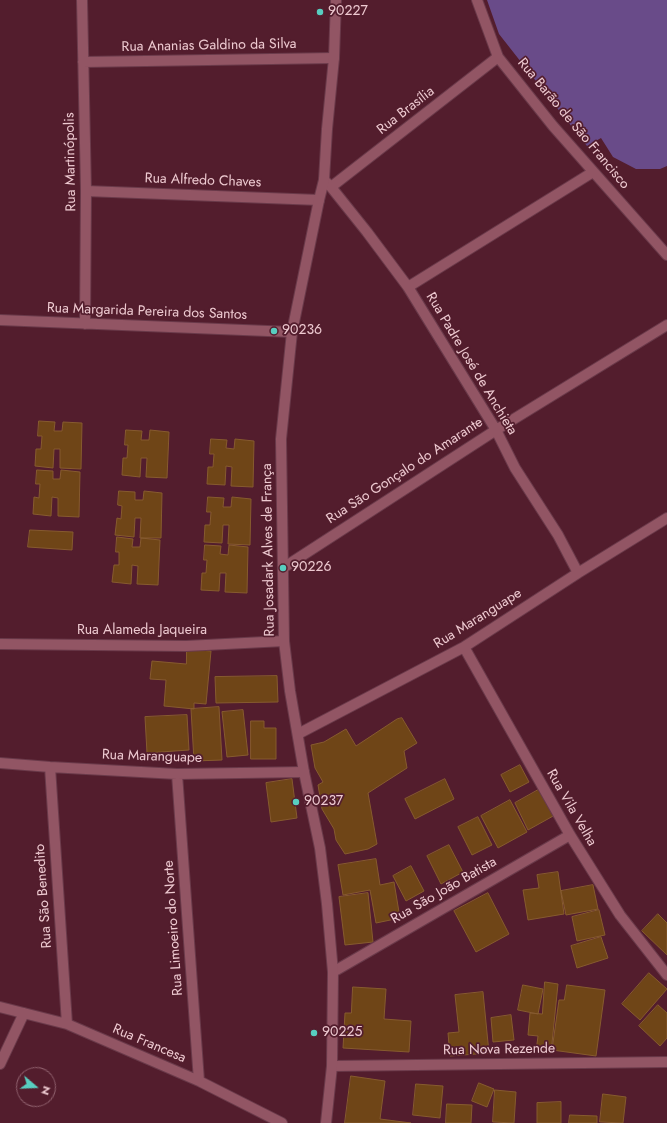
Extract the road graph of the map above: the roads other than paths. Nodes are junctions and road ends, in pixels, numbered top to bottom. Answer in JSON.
{"nodes":[{"id":1,"x":82,"y":0,"type":"edge"},
{"id":2,"x":336,"y":0,"type":"edge"},
{"id":3,"x":477,"y":0,"type":"edge"},
{"id":4,"x":498,"y":57,"type":"junction"},
{"id":5,"x":334,"y":58,"type":"junction"},
{"id":6,"x":83,"y":62,"type":"junction"},
{"id":7,"x":593,"y":172,"type":"junction"},
{"id":8,"x":328,"y":183,"type":"junction"},
{"id":9,"x":86,"y":191,"type":"junction"},
{"id":10,"x":319,"y":200,"type":"junction"},
{"id":11,"x":667,"y":255,"type":"edge"},
{"id":12,"x":408,"y":287,"type":"junction"},
{"id":13,"x":0,"y":320,"type":"edge"},
{"id":14,"x":85,"y":324,"type":"junction"},
{"id":15,"x":667,"y":325,"type":"edge"},
{"id":16,"x":292,"y":332,"type":"junction"},
{"id":17,"x":496,"y":430,"type":"junction"},
{"id":18,"x":667,"y":518,"type":"edge"},
{"id":19,"x":282,"y":568,"type":"junction"},
{"id":20,"x":578,"y":573,"type":"junction"},
{"id":21,"x":284,"y":641,"type":"junction"},
{"id":22,"x":0,"y":644,"type":"edge"},
{"id":23,"x":464,"y":647,"type":"junction"},
{"id":24,"x":298,"y":734,"type":"junction"},
{"id":25,"x":0,"y":763,"type":"edge"},
{"id":26,"x":50,"y":767,"type":"junction"},
{"id":27,"x":304,"y":772,"type":"junction"},
{"id":28,"x":177,"y":774,"type":"junction"},
{"id":29,"x":570,"y":835,"type":"junction"},
{"id":30,"x":332,"y":972,"type":"junction"},
{"id":31,"x":667,"y":975,"type":"edge"},
{"id":32,"x":0,"y":1007,"type":"edge"},
{"id":33,"x":24,"y":1013,"type":"junction"},
{"id":34,"x":67,"y":1024,"type":"junction"},
{"id":35,"x":667,"y":1062,"type":"edge"},
{"id":36,"x":0,"y":1064,"type":"edge"},
{"id":37,"x":332,"y":1066,"type":"junction"},
{"id":38,"x":199,"y":1081,"type":"junction"},
{"id":39,"x":282,"y":1123,"type":"edge"},
{"id":40,"x":326,"y":1123,"type":"edge"}],
"edges":[{"from":1,"to":6,"type":"street","name":"Rua Martinópolis"},
{"from":2,"to":5,"type":"street","name":"Rua Josadark Alves de França"},
{"from":3,"to":4,"type":"street","name":"Rua Barão de São Francisco"},
{"from":4,"to":7,"type":"street","name":"Rua Barão de São Francisco"},
{"from":4,"to":8,"type":"street","name":"Rua Brasília"},
{"from":5,"to":6,"type":"street","name":"Rua Ananias Galdino da Silva"},
{"from":5,"to":8,"type":"street","name":"Rua Josadark Alves de França"},
{"from":6,"to":9,"type":"street","name":"Rua Martinópolis"},
{"from":7,"to":11,"type":"street","name":"Rua Barão de São Francisco"},
{"from":7,"to":12,"type":"street"},
{"from":8,"to":10,"type":"street","name":"Rua Josadark Alves de França"},
{"from":8,"to":12,"type":"street","name":"Rua Padre José de Anchieta"},
{"from":9,"to":10,"type":"street","name":"Rua Alfredo Chaves"},
{"from":9,"to":14,"type":"street","name":"Rua Martinópolis"},
{"from":10,"to":16,"type":"street","name":"Rua Josadark Alves de França"},
{"from":12,"to":17,"type":"street","name":"Rua Padre José de Anchieta"},
{"from":13,"to":14,"type":"street","name":"Rua Margarida Pereira dos Santos"},
{"from":14,"to":16,"type":"street","name":"Rua Margarida Pereira dos Santos"},
{"from":15,"to":17,"type":"street","name":"Rua São Gonçalo do Amarante"},
{"from":16,"to":19,"type":"street","name":"Rua Josadark Alves de França"},
{"from":17,"to":19,"type":"street","name":"Rua São Gonçalo do Amarante"},
{"from":17,"to":20,"type":"street","name":"Rua Padre José de Anchieta"},
{"from":18,"to":20,"type":"street","name":"Rua Maranguape"},
{"from":19,"to":21,"type":"street","name":"Rua Josadark Alves de França"},
{"from":20,"to":23,"type":"street","name":"Rua Maranguape"},
{"from":21,"to":22,"type":"street","name":"Rua Alameda Jaqueira"},
{"from":21,"to":24,"type":"street","name":"Rua Josadark Alves de França"},
{"from":23,"to":24,"type":"street","name":"Rua Maranguape"},
{"from":23,"to":29,"type":"street","name":"Rua Vila Velha"},
{"from":24,"to":27,"type":"street","name":"Rua Josadark Alves de França"},
{"from":25,"to":26,"type":"street","name":"Rua Maranguape"},
{"from":26,"to":28,"type":"street","name":"Rua Maranguape"},
{"from":26,"to":34,"type":"street","name":"Rua São Benedito"},
{"from":27,"to":28,"type":"street","name":"Rua Maranguape"},
{"from":27,"to":30,"type":"street","name":"Rua Josadark Alves de França"},
{"from":28,"to":38,"type":"street","name":"Rua Limoeiro do Norte"},
{"from":29,"to":30,"type":"street","name":"Rua São João Batista"},
{"from":29,"to":31,"type":"street","name":"Rua Vila Velha"},
{"from":30,"to":37,"type":"street","name":"Rua Josadark Alves de França"},
{"from":32,"to":33,"type":"street","name":"Rua Francesa"},
{"from":33,"to":34,"type":"street","name":"Rua Francesa"},
{"from":33,"to":36,"type":"street"},
{"from":34,"to":38,"type":"street","name":"Rua Francesa"},
{"from":35,"to":37,"type":"street","name":"Rua Nova Rezende"},
{"from":37,"to":40,"type":"street","name":"Rua Josadark Alves de França"},
{"from":38,"to":39,"type":"street","name":"Rua Francesa"}]}
